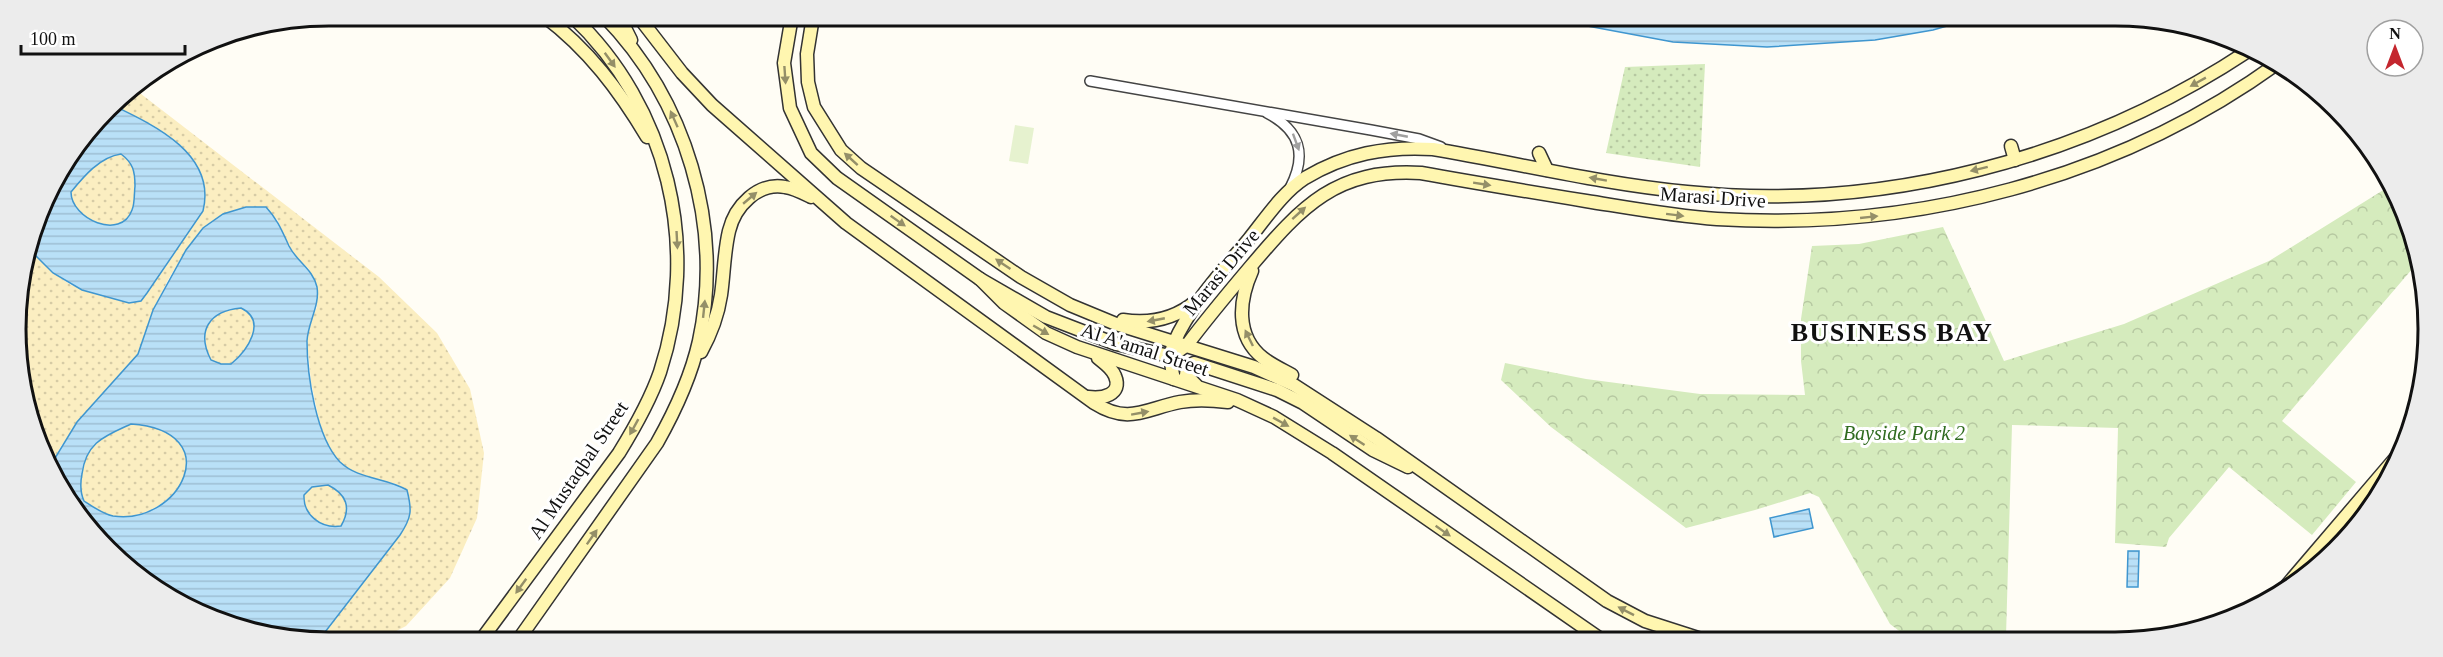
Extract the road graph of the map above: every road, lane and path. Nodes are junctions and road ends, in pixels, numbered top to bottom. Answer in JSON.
{"nodes":[{"id":1,"x":556,"y":26,"type":"edge"},
{"id":2,"x":581,"y":26,"type":"edge"},
{"id":3,"x":613,"y":26,"type":"edge"},
{"id":4,"x":625,"y":26,"type":"edge"},
{"id":5,"x":646,"y":26,"type":"edge"},
{"id":6,"x":790,"y":26,"type":"edge"},
{"id":7,"x":812,"y":26,"type":"edge"},
{"id":8,"x":632,"y":47,"type":"junction"},
{"id":9,"x":2242,"y":54,"type":"edge"},
{"id":10,"x":2270,"y":68,"type":"edge"},
{"id":11,"x":1090,"y":81,"type":"dead end"},
{"id":12,"x":1260,"y":110,"type":"junction"},
{"id":13,"x":2011,"y":146,"type":"dead end"},
{"id":14,"x":1455,"y":153,"type":"junction"},
{"id":15,"x":1539,"y":153,"type":"dead end"},
{"id":16,"x":2015,"y":160,"type":"junction"},
{"id":17,"x":665,"y":169,"type":"junction"},
{"id":18,"x":1547,"y":170,"type":"junction"},
{"id":19,"x":1289,"y":190,"type":"junction"},
{"id":20,"x":827,"y":205,"type":"junction"},
{"id":21,"x":1259,"y":256,"type":"junction"},
{"id":22,"x":980,"y":279,"type":"junction"},
{"id":23,"x":1206,"y":292,"type":"junction"},
{"id":24,"x":1090,"y":314,"type":"junction"},
{"id":25,"x":1180,"y":343,"type":"junction"},
{"id":26,"x":1093,"y":353,"type":"junction"},
{"id":27,"x":1171,"y":354,"type":"junction"},
{"id":28,"x":691,"y":368,"type":"junction"},
{"id":29,"x":1174,"y":379,"type":"junction"},
{"id":30,"x":1202,"y":388,"type":"junction"},
{"id":31,"x":1087,"y":396,"type":"junction"},
{"id":32,"x":1253,"y":407,"type":"junction"},
{"id":33,"x":1376,"y":438,"type":"junction"},
{"id":34,"x":1428,"y":475,"type":"junction"},
{"id":35,"x":2379,"y":476,"type":"edge"},
{"id":36,"x":2305,"y":564,"type":"edge"},
{"id":37,"x":487,"y":632,"type":"edge"},
{"id":38,"x":524,"y":632,"type":"edge"},
{"id":39,"x":1590,"y":632,"type":"edge"},
{"id":40,"x":1679,"y":632,"type":"edge"}],
"edges":[{"from":1,"to":17,"type":"street"},
{"from":2,"to":17,"type":"street","name":"Al Mustaqbal Street","one_way":true},
{"from":3,"to":8,"type":"street"},
{"from":4,"to":8,"type":"street"},
{"from":5,"to":20,"type":"street"},
{"from":6,"to":22,"type":"street","name":"Al A'amal Street","one_way":true},
{"from":24,"to":7,"type":"street","name":"Al A'amal Street","one_way":true},
{"from":28,"to":8,"type":"street","one_way":true},
{"from":9,"to":16,"type":"street","name":"Marasi Drive","one_way":true},
{"from":21,"to":10,"type":"street","name":"Marasi Drive","one_way":true},
{"from":11,"to":12,"type":"street","name":"Marasi Drive"},
{"from":14,"to":12,"type":"street","name":"Marasi Drive","one_way":true},
{"from":12,"to":19,"type":"street","name":"Marasi Drive","one_way":true},
{"from":13,"to":16,"type":"street"},
{"from":14,"to":18,"type":"street","name":"Marasi Drive"},
{"from":14,"to":19,"type":"street","name":"Marasi Drive"},
{"from":15,"to":18,"type":"street"},
{"from":16,"to":18,"type":"street","name":"Marasi Drive","one_way":true},
{"from":17,"to":37,"type":"street","name":"Al Mustaqbal Street","one_way":true},
{"from":19,"to":23,"type":"street","name":"Marasi Drive"},
{"from":28,"to":20,"type":"street","one_way":true},
{"from":20,"to":31,"type":"street"},
{"from":21,"to":25,"type":"street","name":"Marasi Drive"},
{"from":33,"to":21,"type":"street","one_way":true},
{"from":22,"to":26,"type":"street","name":"Al A'amal Street","one_way":true},
{"from":22,"to":27,"type":"street"},
{"from":23,"to":24,"type":"street","one_way":true},
{"from":23,"to":25,"type":"street","name":"Marasi Drive"},
{"from":24,"to":25,"type":"street","name":"Al A'amal Street"},
{"from":25,"to":27,"type":"street"},
{"from":25,"to":33,"type":"street","name":"Al A'amal Street"},
{"from":26,"to":29,"type":"street","name":"Al A'amal Street"},
{"from":26,"to":31,"type":"street"},
{"from":27,"to":29,"type":"street"},
{"from":38,"to":28,"type":"street","one_way":true},
{"from":29,"to":30,"type":"street","name":"Al A'amal Street"},
{"from":30,"to":32,"type":"street","name":"Al A'amal Street"},
{"from":34,"to":30,"type":"street","one_way":true},
{"from":31,"to":32,"type":"street","one_way":true},
{"from":32,"to":39,"type":"street","name":"Al A'amal Street","one_way":true},
{"from":33,"to":34,"type":"street","name":"Al A'amal Street"},
{"from":40,"to":34,"type":"street","name":"Al A'amal Street","one_way":true},
{"from":35,"to":36,"type":"street"}]}
